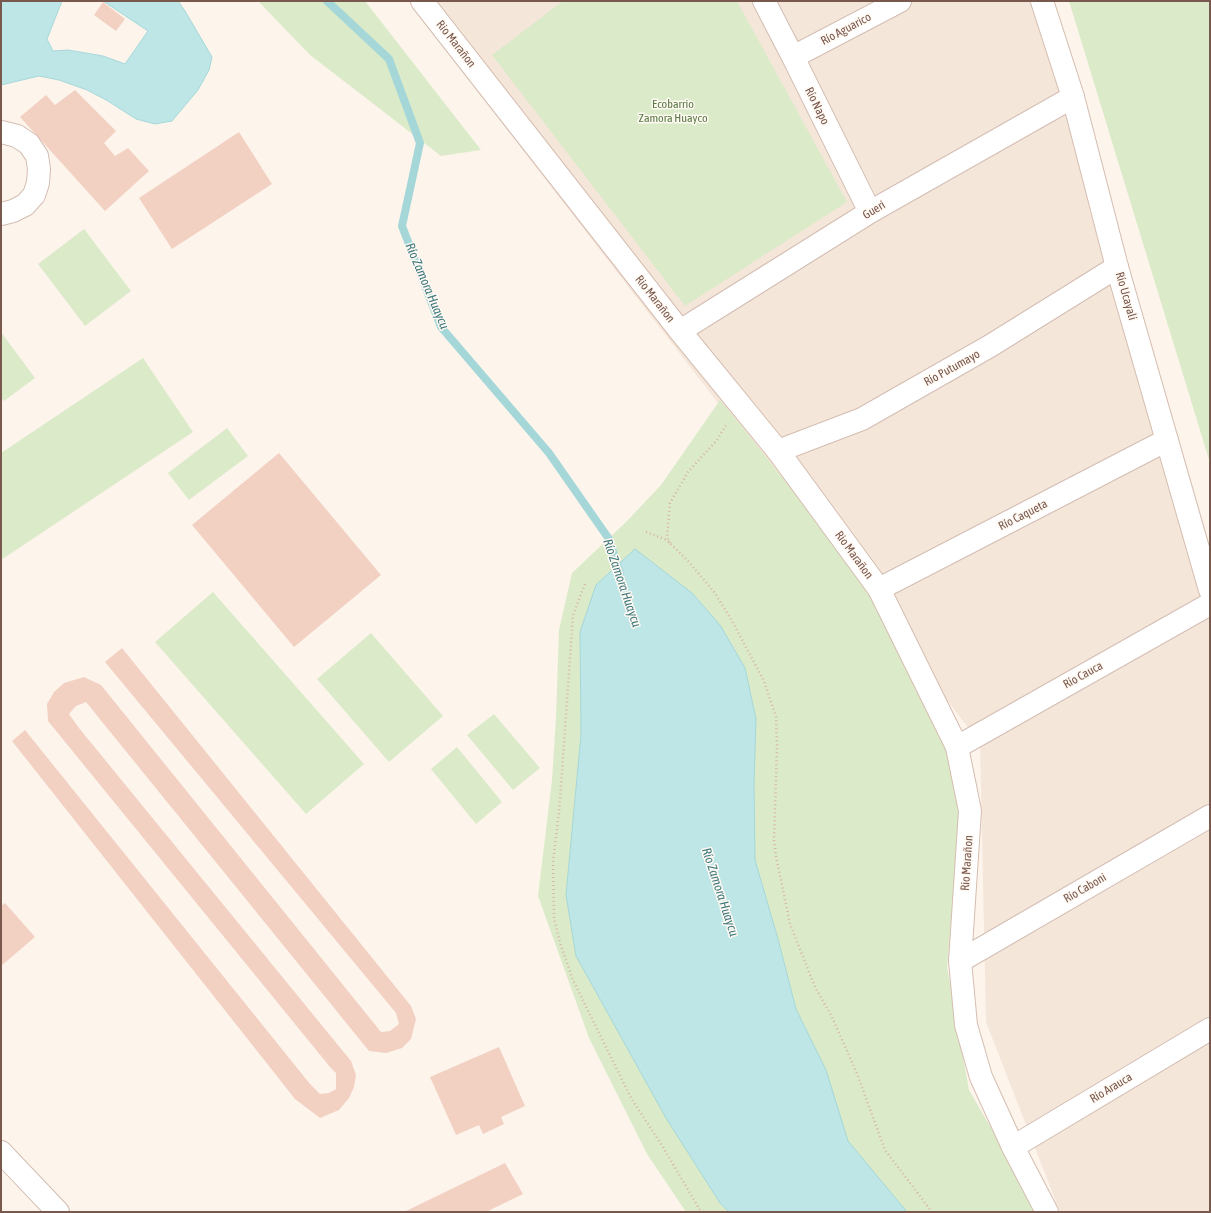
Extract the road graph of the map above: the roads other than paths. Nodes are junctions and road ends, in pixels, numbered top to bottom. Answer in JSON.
{"nodes":[{"id":1,"x":422,"y":1,"type":"edge"},
{"id":2,"x":764,"y":1,"type":"edge"},
{"id":3,"x":900,"y":1,"type":"edge"},
{"id":4,"x":1042,"y":1,"type":"edge"},
{"id":5,"x":793,"y":57,"type":"junction"},
{"id":6,"x":1072,"y":97,"type":"junction"},
{"id":7,"x":1,"y":132,"type":"edge"},
{"id":8,"x":870,"y":212,"type":"junction"},
{"id":9,"x":1,"y":214,"type":"edge"},
{"id":10,"x":1117,"y":267,"type":"junction"},
{"id":11,"x":680,"y":331,"type":"junction"},
{"id":12,"x":1167,"y":440,"type":"junction"},
{"id":13,"x":778,"y":452,"type":"junction"},
{"id":14,"x":879,"y":589,"type":"junction"},
{"id":15,"x":1210,"y":590,"type":"edge"},
{"id":16,"x":1210,"y":604,"type":"edge"},
{"id":17,"x":956,"y":746,"type":"junction"},
{"id":18,"x":1210,"y":816,"type":"edge"},
{"id":19,"x":960,"y":961,"type":"junction"},
{"id":20,"x":1210,"y":1029,"type":"edge"},
{"id":21,"x":1013,"y":1147,"type":"junction"},
{"id":22,"x":1,"y":1152,"type":"edge"},
{"id":23,"x":58,"y":1212,"type":"edge"},
{"id":24,"x":1047,"y":1212,"type":"edge"}],
"edges":[{"from":1,"to":11,"type":"street","name":"Rio Marañon"},
{"from":2,"to":5,"type":"street","name":"Río Napo"},
{"from":3,"to":5,"type":"street","name":"Río Aguarico"},
{"from":4,"to":6,"type":"street","name":"Río Ucayalí"},
{"from":5,"to":8,"type":"street","name":"Río Napo"},
{"from":6,"to":8,"type":"street","name":"Gueri"},
{"from":6,"to":10,"type":"street","name":"Río Ucayalí"},
{"from":7,"to":9,"type":"street"},
{"from":8,"to":11,"type":"street","name":"Gueri"},
{"from":10,"to":12,"type":"street","name":"Río Ucayalí"},
{"from":10,"to":13,"type":"street","name":"Río Putumayo"},
{"from":11,"to":13,"type":"street","name":"Rio Marañon"},
{"from":12,"to":14,"type":"street","name":"Río Caqueta"},
{"from":12,"to":15,"type":"street","name":"Río Ucayalí"},
{"from":13,"to":14,"type":"street","name":"Rio Marañon"},
{"from":14,"to":17,"type":"street","name":"Rio Marañon"},
{"from":16,"to":17,"type":"street","name":"Río Cauca"},
{"from":17,"to":19,"type":"street","name":"Rio Marañon"},
{"from":18,"to":19,"type":"street","name":"Río Caboni"},
{"from":19,"to":21,"type":"street","name":"Rio Marañon"},
{"from":20,"to":21,"type":"street","name":"Río Arauca"},
{"from":21,"to":24,"type":"street","name":"Rio Marañon"},
{"from":22,"to":23,"type":"street"}]}
